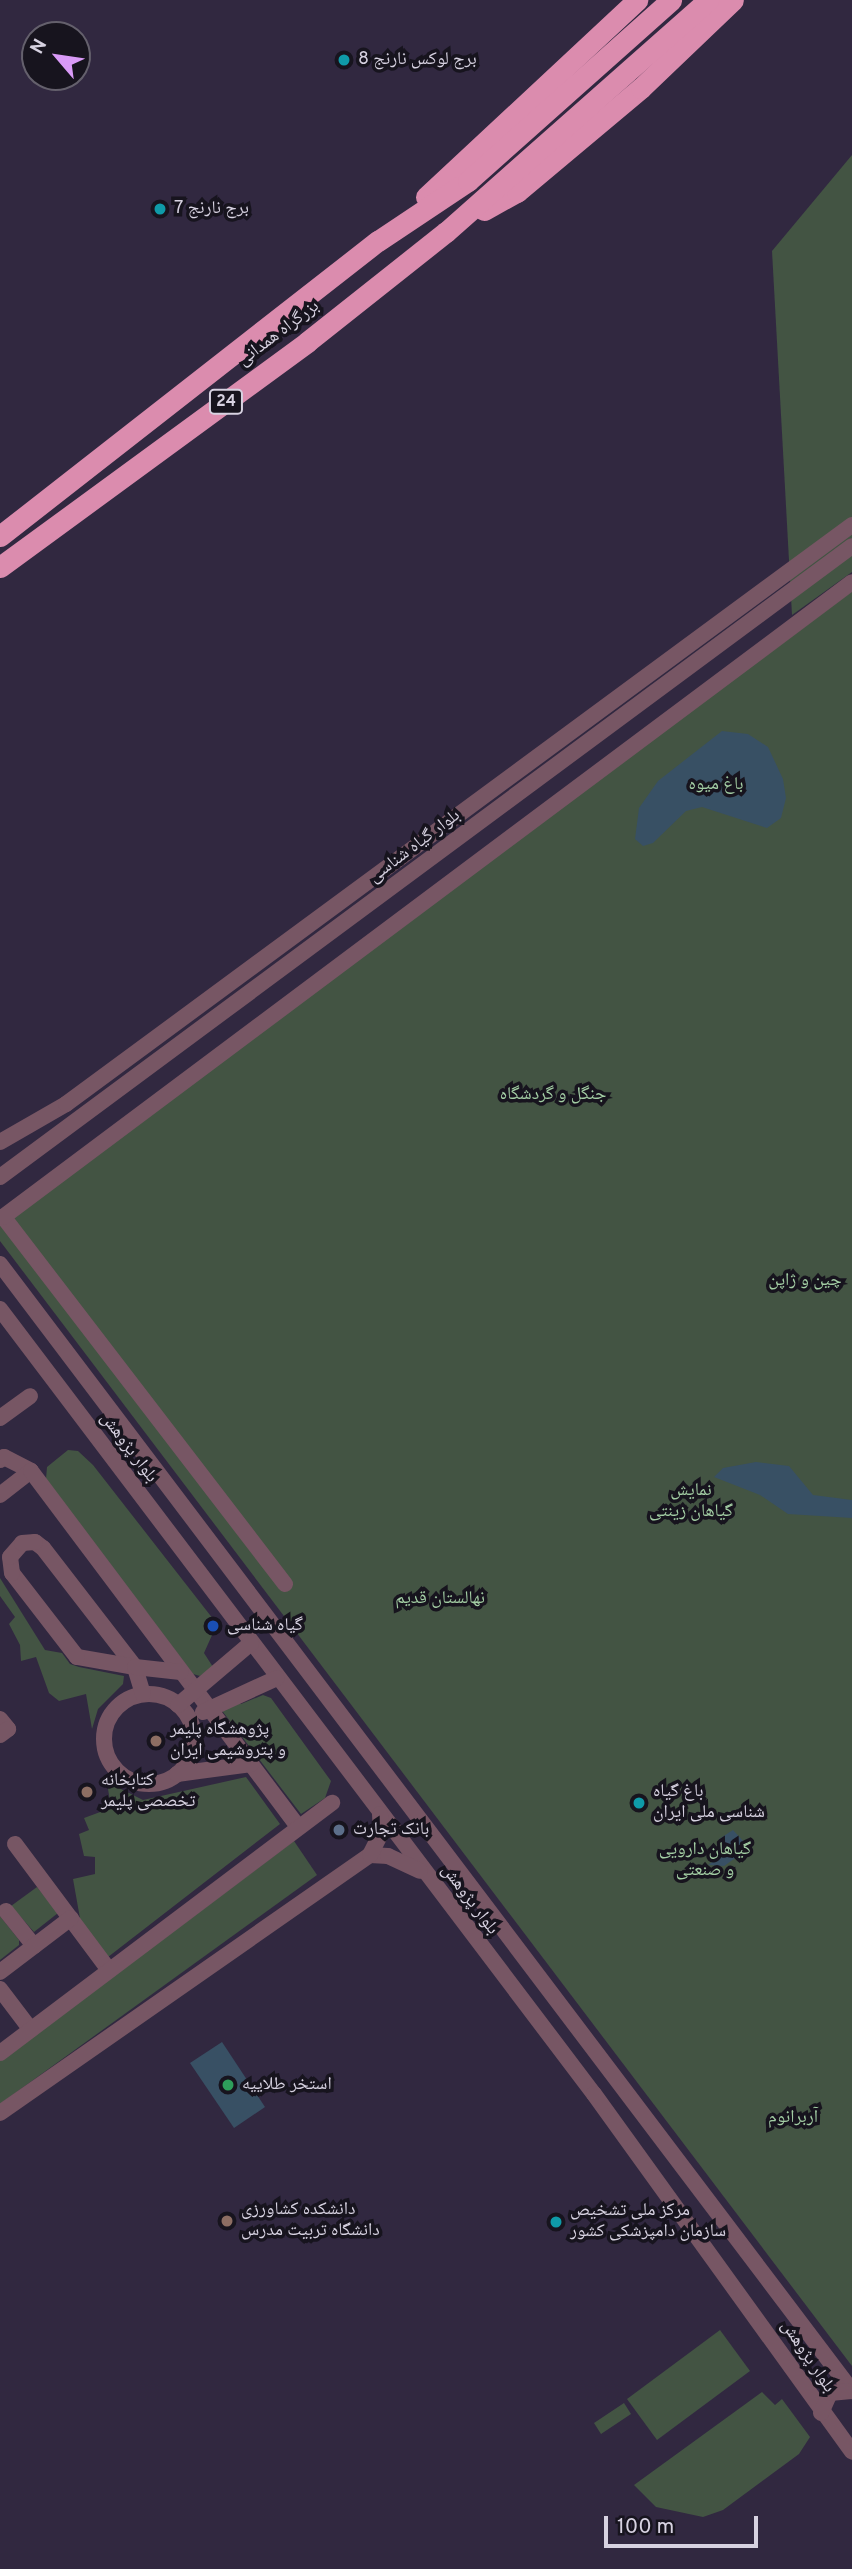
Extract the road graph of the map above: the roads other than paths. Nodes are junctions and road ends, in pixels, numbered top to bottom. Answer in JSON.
{"nodes":[{"id":1,"x":637,"y":0,"type":"edge"},
{"id":2,"x":671,"y":0,"type":"edge"},
{"id":3,"x":708,"y":0,"type":"edge"},
{"id":4,"x":733,"y":0,"type":"edge"},
{"id":5,"x":446,"y":232,"type":"junction"},
{"id":6,"x":378,"y":241,"type":"junction"},
{"id":7,"x":852,"y":525,"type":"edge"},
{"id":8,"x":4,"y":532,"type":"edge"},
{"id":9,"x":852,"y":546,"type":"edge"},
{"id":10,"x":0,"y":567,"type":"edge"},
{"id":11,"x":852,"y":582,"type":"edge"},
{"id":12,"x":0,"y":1142,"type":"edge"},
{"id":13,"x":0,"y":1178,"type":"edge"},
{"id":14,"x":0,"y":1264,"type":"edge"},
{"id":15,"x":0,"y":1309,"type":"edge"},
{"id":16,"x":30,"y":1396,"type":"dead end"},
{"id":17,"x":0,"y":1419,"type":"edge"},
{"id":18,"x":0,"y":1460,"type":"edge"},
{"id":19,"x":31,"y":1471,"type":"junction"},
{"id":20,"x":0,"y":1495,"type":"edge"},
{"id":21,"x":285,"y":1584,"type":"dead end"},
{"id":22,"x":251,"y":1643,"type":"junction"},
{"id":23,"x":135,"y":1667,"type":"junction"},
{"id":24,"x":181,"y":1672,"type":"junction"},
{"id":25,"x":277,"y":1678,"type":"junction"},
{"id":26,"x":196,"y":1690,"type":"junction"},
{"id":27,"x":143,"y":1694,"type":"junction"},
{"id":28,"x":178,"y":1705,"type":"junction"},
{"id":29,"x":210,"y":1708,"type":"junction"},
{"id":30,"x":0,"y":1719,"type":"edge"},
{"id":31,"x":191,"y":1721,"type":"junction"},
{"id":32,"x":0,"y":1735,"type":"edge"},
{"id":33,"x":251,"y":1764,"type":"junction"},
{"id":34,"x":177,"y":1774,"type":"junction"},
{"id":35,"x":332,"y":1803,"type":"dead end"},
{"id":36,"x":380,"y":1814,"type":"junction"},
{"id":37,"x":298,"y":1827,"type":"junction"},
{"id":38,"x":15,"y":1844,"type":"dead end"},
{"id":39,"x":370,"y":1855,"type":"junction"},
{"id":40,"x":425,"y":1874,"type":"junction"},
{"id":41,"x":6,"y":1910,"type":"dead end"},
{"id":42,"x":71,"y":1918,"type":"junction"},
{"id":43,"x":34,"y":1946,"type":"junction"},
{"id":44,"x":109,"y":1970,"type":"junction"},
{"id":45,"x":0,"y":1972,"type":"edge"},
{"id":46,"x":0,"y":1989,"type":"edge"},
{"id":47,"x":31,"y":2029,"type":"junction"},
{"id":48,"x":0,"y":2053,"type":"edge"},
{"id":49,"x":0,"y":2113,"type":"edge"},
{"id":50,"x":852,"y":2391,"type":"edge"},
{"id":51,"x":821,"y":2413,"type":"junction"},
{"id":52,"x":852,"y":2452,"type":"edge"}],
"edges":[{"from":1,"to":6,"type":"highway","name":"بزرگراه همدانی"},
{"from":2,"to":6,"type":"highway","name":"بزرگراه همدانی","number":"24"},
{"from":3,"to":5,"type":"highway","name":"بزرگراه همدانی","number":"24"},
{"from":4,"to":5,"type":"highway","name":"بزرگراه همدانی"},
{"from":5,"to":10,"type":"highway","name":"بزرگراه همدانی","number":"24"},
{"from":6,"to":8,"type":"highway","name":"بزرگراه همدانی","number":"24"},
{"from":7,"to":12,"type":"street","name":"بلوار گیاه شناسی"},
{"from":9,"to":13,"type":"street","name":"بلوار گیاه شناسی"},
{"from":11,"to":21,"type":"street"},
{"from":14,"to":50,"type":"street","name":"بلوار پژوهش"},
{"from":15,"to":22,"type":"street","name":"بلوار پژوهش"},
{"from":16,"to":17,"type":"street"},
{"from":18,"to":19,"type":"street"},
{"from":19,"to":20,"type":"street"},
{"from":19,"to":24,"type":"street"},
{"from":22,"to":25,"type":"street","name":"بلوار پژوهش"},
{"from":22,"to":26,"type":"street"},
{"from":23,"to":23,"type":"street"},
{"from":23,"to":24,"type":"street"},
{"from":23,"to":27,"type":"street"},
{"from":24,"to":26,"type":"street"},
{"from":25,"to":29,"type":"street"},
{"from":25,"to":36,"type":"street","name":"بلوار پژوهش"},
{"from":26,"to":28,"type":"street"},
{"from":26,"to":29,"type":"street"},
{"from":27,"to":28,"type":"street"},
{"from":27,"to":34,"type":"street"},
{"from":28,"to":31,"type":"street"},
{"from":29,"to":31,"type":"street"},
{"from":29,"to":33,"type":"street"},
{"from":30,"to":32,"type":"street"},
{"from":31,"to":34,"type":"street"},
{"from":33,"to":34,"type":"street"},
{"from":33,"to":37,"type":"street"},
{"from":35,"to":37,"type":"street"},
{"from":36,"to":39,"type":"street"},
{"from":36,"to":40,"type":"street","name":"بلوار پژوهش"},
{"from":37,"to":44,"type":"street"},
{"from":38,"to":42,"type":"street"},
{"from":39,"to":40,"type":"street"},
{"from":39,"to":49,"type":"street"},
{"from":40,"to":51,"type":"street","name":"بلوار پژوهش"},
{"from":41,"to":43,"type":"street"},
{"from":42,"to":43,"type":"street"},
{"from":42,"to":44,"type":"street"},
{"from":43,"to":45,"type":"street"},
{"from":44,"to":47,"type":"street"},
{"from":46,"to":47,"type":"street"},
{"from":47,"to":48,"type":"street"},
{"from":50,"to":51,"type":"street"},
{"from":51,"to":52,"type":"street","name":"بلوار پژوهش"}]}
